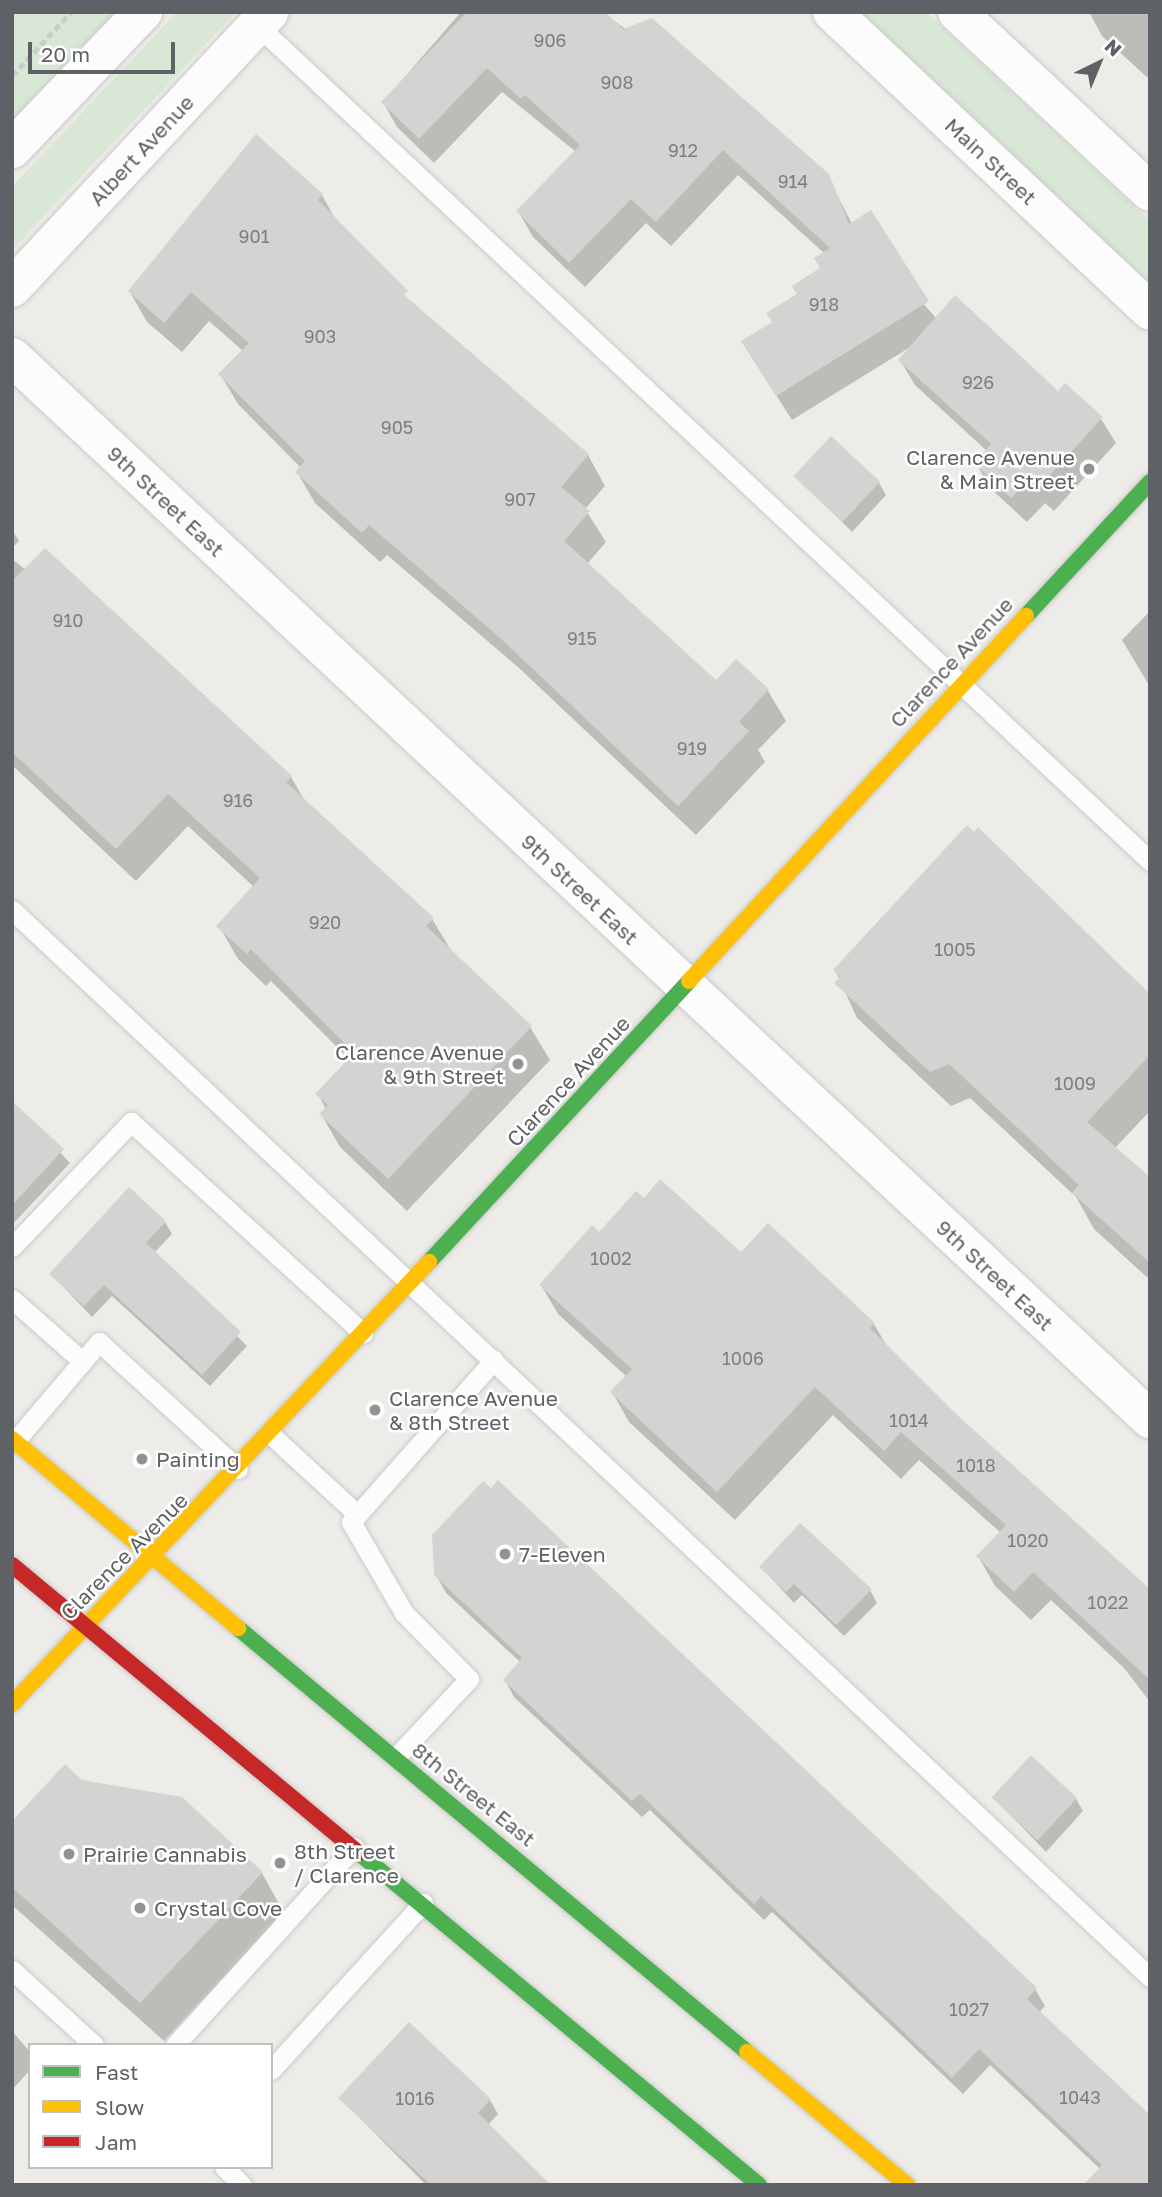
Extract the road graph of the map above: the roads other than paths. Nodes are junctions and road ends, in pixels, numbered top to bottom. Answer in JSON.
{"nodes":[{"id":1,"x":143,"y":12,"type":"edge"},
{"id":2,"x":832,"y":12,"type":"edge"},
{"id":3,"x":957,"y":12,"type":"edge"},
{"id":4,"x":263,"y":19,"type":"edge"},
{"id":5,"x":12,"y":149,"type":"edge"},
{"id":6,"x":1150,"y":192,"type":"edge"},
{"id":7,"x":12,"y":288,"type":"edge"},
{"id":8,"x":1150,"y":311,"type":"edge"},
{"id":9,"x":12,"y":357,"type":"edge"},
{"id":10,"x":1150,"y":482,"type":"edge"},
{"id":11,"x":959,"y":683,"type":"junction"},
{"id":12,"x":1150,"y":861,"type":"edge"},
{"id":13,"x":12,"y":910,"type":"edge"},
{"id":14,"x":684,"y":986,"type":"junction"},
{"id":15,"x":12,"y":1247,"type":"edge"},
{"id":16,"x":411,"y":1280,"type":"junction"},
{"id":17,"x":12,"y":1299,"type":"edge"},
{"id":18,"x":363,"y":1334,"type":"junction"},
{"id":19,"x":494,"y":1360,"type":"junction"},
{"id":20,"x":82,"y":1362,"type":"junction"},
{"id":21,"x":1150,"y":1419,"type":"edge"},
{"id":22,"x":270,"y":1434,"type":"junction"},
{"id":23,"x":14,"y":1440,"type":"edge"},
{"id":24,"x":238,"y":1469,"type":"junction"},
{"id":25,"x":357,"y":1514,"type":"junction"},
{"id":26,"x":151,"y":1558,"type":"junction"},
{"id":27,"x":12,"y":1565,"type":"edge"},
{"id":28,"x":84,"y":1627,"type":"junction"},
{"id":29,"x":12,"y":1704,"type":"edge"},
{"id":30,"x":396,"y":1757,"type":"junction"},
{"id":31,"x":354,"y":1847,"type":"junction"},
{"id":32,"x":423,"y":1903,"type":"junction"},
{"id":33,"x":12,"y":1970,"type":"edge"},
{"id":34,"x":1150,"y":1977,"type":"edge"},
{"id":35,"x":92,"y":2043,"type":"edge"},
{"id":36,"x":178,"y":2043,"type":"edge"},
{"id":37,"x":273,"y":2068,"type":"edge"},
{"id":38,"x":226,"y":2169,"type":"edge"},
{"id":39,"x":242,"y":2185,"type":"edge"},
{"id":40,"x":759,"y":2185,"type":"edge"},
{"id":41,"x":907,"y":2185,"type":"edge"}],
"edges":[{"from":1,"to":5,"type":"street"},
{"from":2,"to":8,"type":"street","name":"Main Street"},
{"from":3,"to":6,"type":"street"},
{"from":4,"to":7,"type":"street","name":"Albert Avenue"},
{"from":4,"to":11,"type":"lane"},
{"from":9,"to":14,"type":"street","name":"9th Street East"},
{"from":10,"to":11,"type":"main road","name":"Clarence Avenue"},
{"from":11,"to":12,"type":"lane"},
{"from":11,"to":14,"type":"main road","name":"Clarence Avenue"},
{"from":13,"to":16,"type":"lane"},
{"from":14,"to":16,"type":"main road","name":"Clarence Avenue"},
{"from":14,"to":21,"type":"street","name":"9th Street East"},
{"from":15,"to":18,"type":"lane"},
{"from":16,"to":18,"type":"main road","name":"Clarence Avenue"},
{"from":16,"to":19,"type":"lane"},
{"from":17,"to":20,"type":"lane"},
{"from":18,"to":22,"type":"main road","name":"Clarence Avenue"},
{"from":19,"to":25,"type":"lane"},
{"from":19,"to":34,"type":"lane"},
{"from":20,"to":23,"type":"lane"},
{"from":20,"to":24,"type":"lane"},
{"from":22,"to":24,"type":"main road","name":"Clarence Avenue"},
{"from":22,"to":25,"type":"lane"},
{"from":23,"to":26,"type":"main road","name":"8th Street East"},
{"from":24,"to":26,"type":"main road","name":"Clarence Avenue"},
{"from":25,"to":30,"type":"lane"},
{"from":26,"to":28,"type":"main road","name":"Clarence Avenue"},
{"from":26,"to":30,"type":"main road","name":"8th Street East"},
{"from":27,"to":28,"type":"main road"},
{"from":28,"to":29,"type":"main road","name":"Clarence Avenue"},
{"from":28,"to":31,"type":"main road"},
{"from":30,"to":41,"type":"main road","name":"8th Street East"},
{"from":31,"to":32,"type":"main road"},
{"from":31,"to":36,"type":"lane"},
{"from":32,"to":37,"type":"lane"},
{"from":32,"to":40,"type":"main road"},
{"from":33,"to":35,"type":"lane"},
{"from":38,"to":39,"type":"lane"}]}
